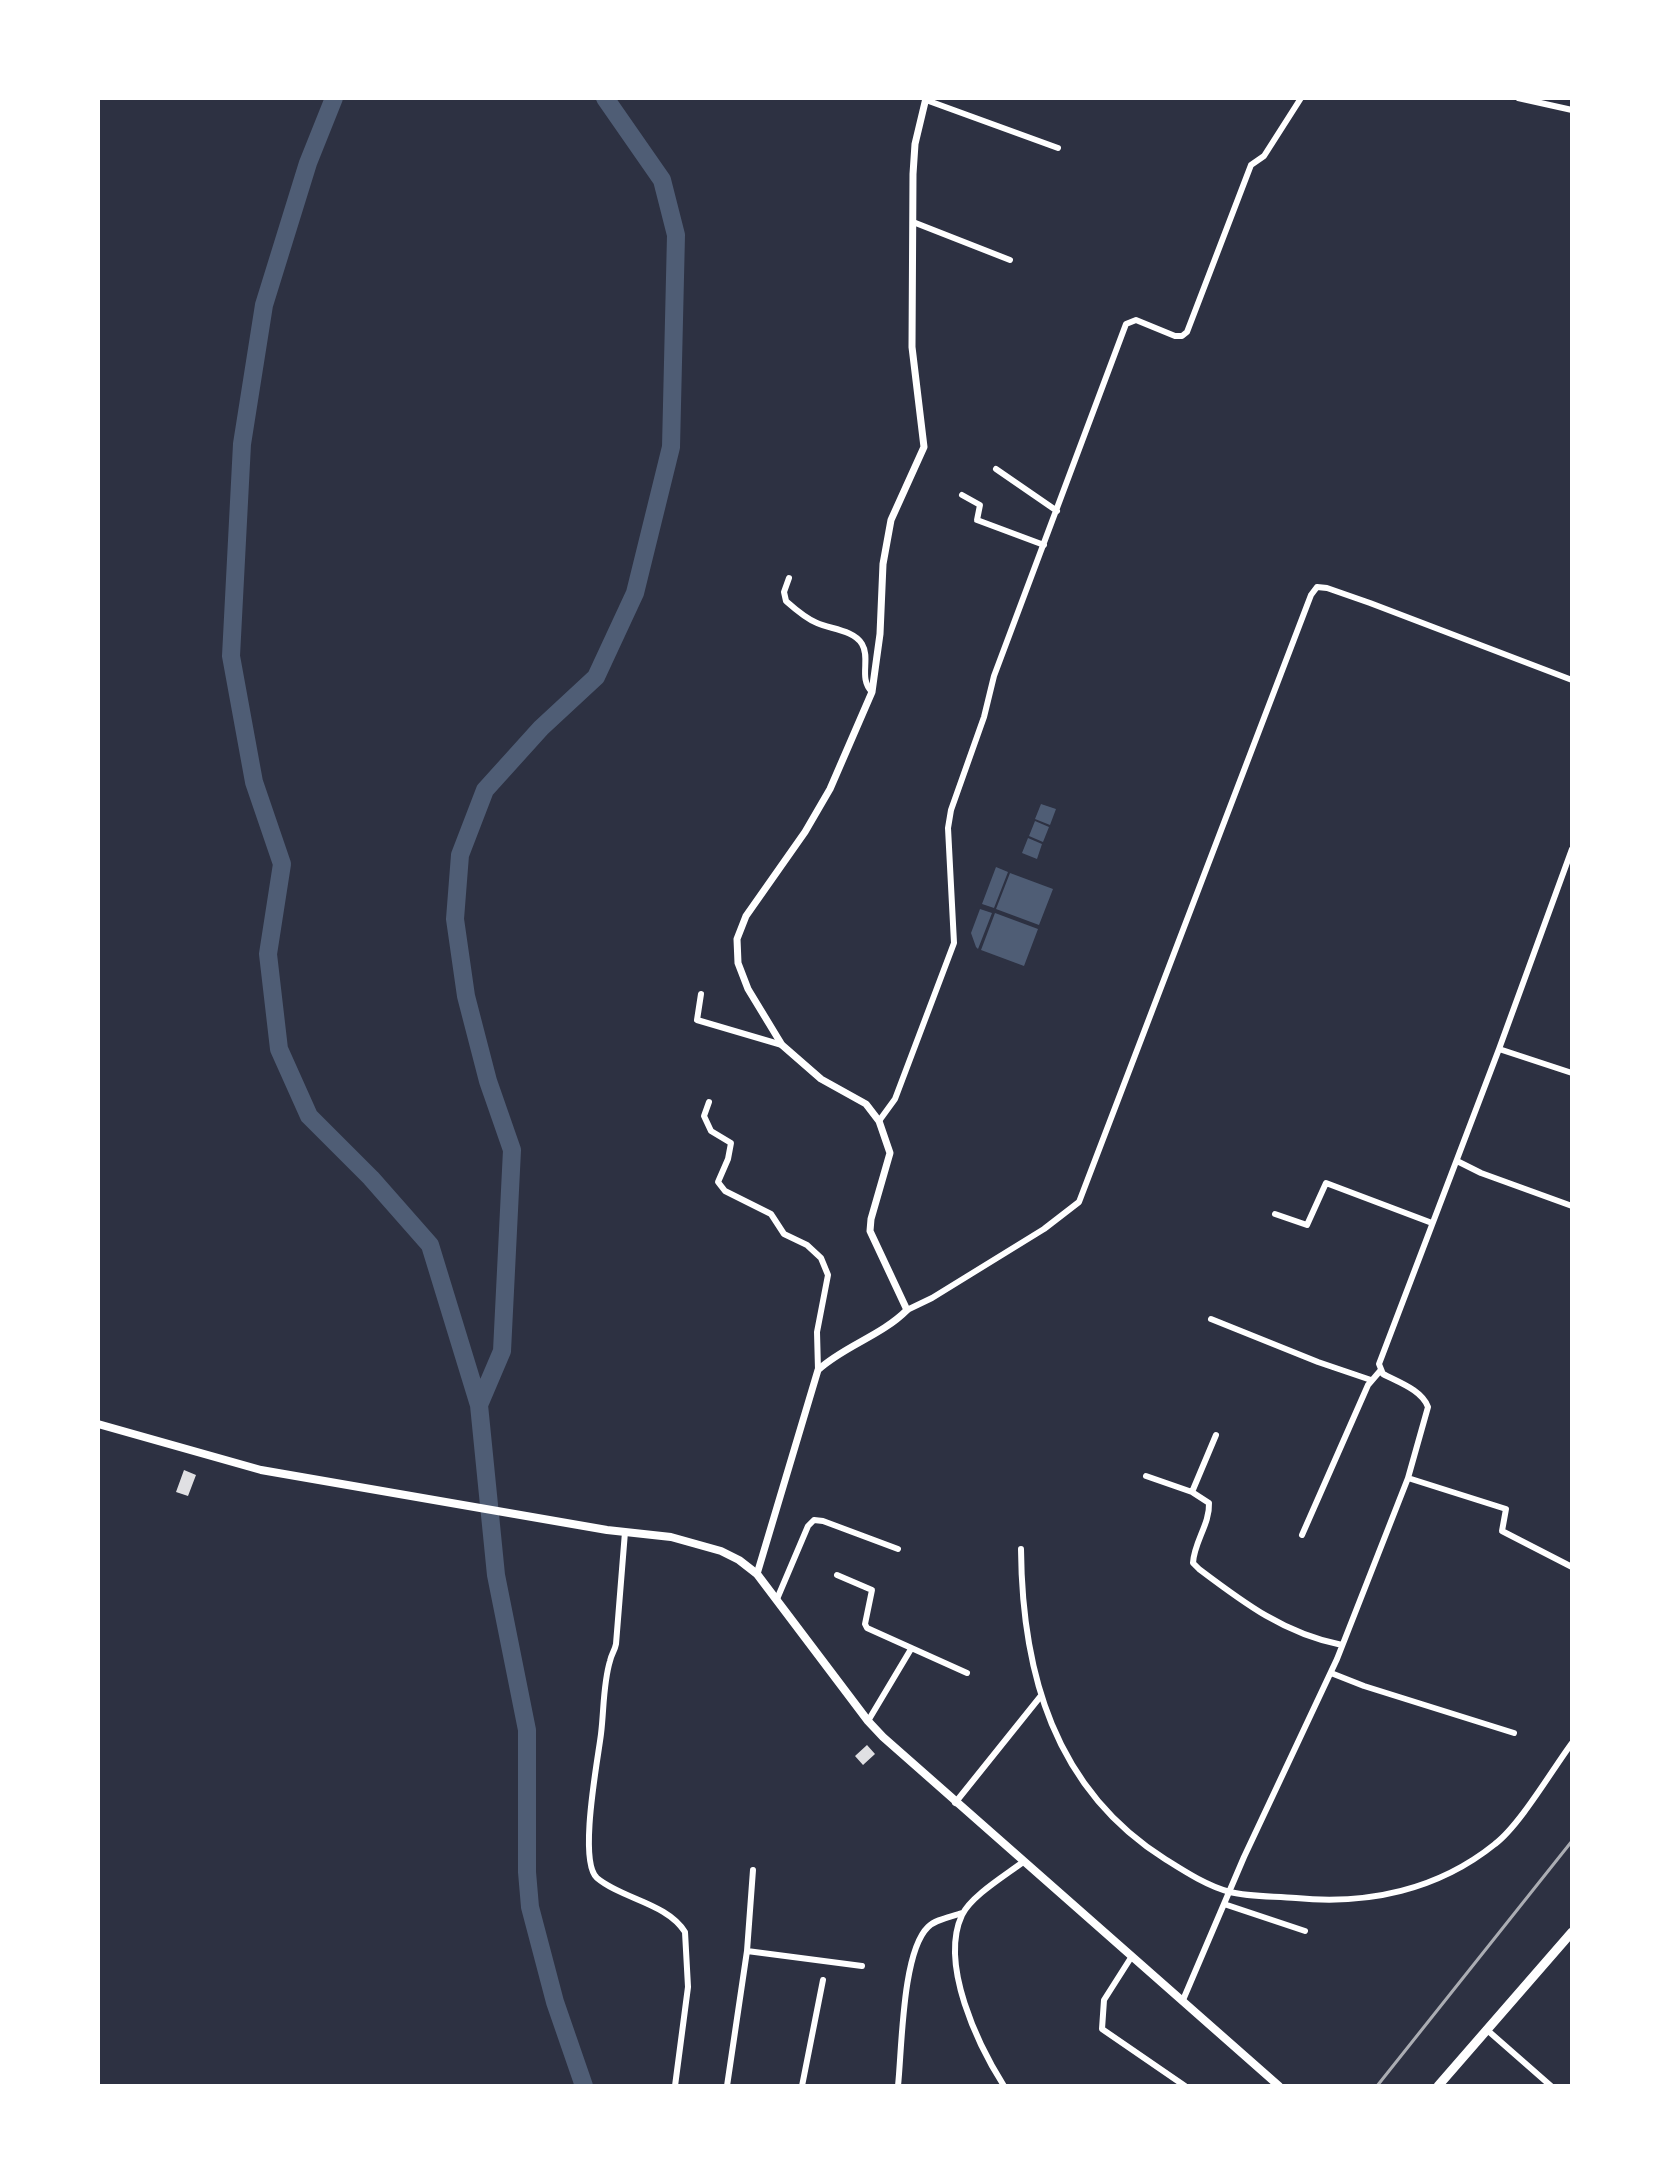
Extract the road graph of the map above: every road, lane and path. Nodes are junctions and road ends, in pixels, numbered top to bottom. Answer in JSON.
{"nodes":[{"id":1,"x":1301,"y":98,"type":"edge"},
{"id":2,"x":1518,"y":98,"type":"edge"},
{"id":3,"x":926,"y":99,"type":"edge"},
{"id":4,"x":1572,"y":110,"type":"edge"},
{"id":5,"x":1058,"y":148,"type":"dead end"},
{"id":6,"x":913,"y":222,"type":"junction"},
{"id":7,"x":1010,"y":260,"type":"dead end"},
{"id":8,"x":996,"y":469,"type":"dead end"},
{"id":9,"x":962,"y":495,"type":"dead end"},
{"id":10,"x":1057,"y":511,"type":"junction"},
{"id":11,"x":1044,"y":545,"type":"junction"},
{"id":12,"x":789,"y":578,"type":"dead end"},
{"id":13,"x":1572,"y":680,"type":"edge"},
{"id":14,"x":872,"y":692,"type":"junction"},
{"id":15,"x":1572,"y":849,"type":"edge"},
{"id":16,"x":701,"y":994,"type":"dead end"},
{"id":17,"x":782,"y":1045,"type":"junction"},
{"id":18,"x":1499,"y":1049,"type":"junction"},
{"id":19,"x":1572,"y":1073,"type":"edge"},
{"id":20,"x":709,"y":1102,"type":"dead end"},
{"id":21,"x":879,"y":1121,"type":"junction"},
{"id":22,"x":1457,"y":1161,"type":"junction"},
{"id":23,"x":1572,"y":1206,"type":"edge"},
{"id":24,"x":1275,"y":1214,"type":"dead end"},
{"id":25,"x":1432,"y":1223,"type":"junction"},
{"id":26,"x":907,"y":1310,"type":"junction"},
{"id":27,"x":1211,"y":1319,"type":"dead end"},
{"id":28,"x":818,"y":1370,"type":"junction"},
{"id":29,"x":1380,"y":1371,"type":"junction"},
{"id":30,"x":1371,"y":1380,"type":"junction"},
{"id":31,"x":98,"y":1424,"type":"edge"},
{"id":32,"x":1216,"y":1435,"type":"dead end"},
{"id":33,"x":1146,"y":1476,"type":"dead end"},
{"id":34,"x":1408,"y":1478,"type":"junction"},
{"id":35,"x":1192,"y":1492,"type":"junction"},
{"id":36,"x":625,"y":1532,"type":"junction"},
{"id":37,"x":1302,"y":1535,"type":"dead end"},
{"id":38,"x":898,"y":1549,"type":"dead end"},
{"id":39,"x":1021,"y":1549,"type":"dead end"},
{"id":40,"x":1572,"y":1567,"type":"edge"},
{"id":41,"x":757,"y":1574,"type":"junction"},
{"id":42,"x":837,"y":1575,"type":"dead end"},
{"id":43,"x":777,"y":1599,"type":"junction"},
{"id":44,"x":1342,"y":1645,"type":"junction"},
{"id":45,"x":911,"y":1649,"type":"junction"},
{"id":46,"x":967,"y":1673,"type":"dead end"},
{"id":47,"x":1331,"y":1673,"type":"junction"},
{"id":48,"x":1040,"y":1697,"type":"junction"},
{"id":49,"x":868,"y":1721,"type":"junction"},
{"id":50,"x":1514,"y":1733,"type":"dead end"},
{"id":51,"x":1572,"y":1743,"type":"edge"},
{"id":52,"x":955,"y":1803,"type":"junction"},
{"id":53,"x":1023,"y":1862,"type":"junction"},
{"id":54,"x":753,"y":1870,"type":"dead end"},
{"id":55,"x":1229,"y":1892,"type":"junction"},
{"id":56,"x":1224,"y":1904,"type":"junction"},
{"id":57,"x":962,"y":1913,"type":"junction"},
{"id":58,"x":1305,"y":1931,"type":"dead end"},
{"id":59,"x":1572,"y":1932,"type":"edge"},
{"id":60,"x":747,"y":1951,"type":"junction"},
{"id":61,"x":1132,"y":1956,"type":"junction"},
{"id":62,"x":862,"y":1966,"type":"dead end"},
{"id":63,"x":823,"y":1980,"type":"dead end"},
{"id":64,"x":1183,"y":2000,"type":"junction"},
{"id":65,"x":1486,"y":2029,"type":"junction"},
{"id":66,"x":675,"y":2086,"type":"edge"},
{"id":67,"x":727,"y":2086,"type":"edge"},
{"id":68,"x":802,"y":2086,"type":"edge"},
{"id":69,"x":898,"y":2086,"type":"edge"},
{"id":70,"x":1004,"y":2086,"type":"edge"},
{"id":71,"x":1185,"y":2086,"type":"edge"},
{"id":72,"x":1279,"y":2086,"type":"edge"},
{"id":73,"x":1438,"y":2086,"type":"edge"},
{"id":74,"x":1551,"y":2086,"type":"edge"}],
"edges":[{"from":1,"to":10,"type":"street"},
{"from":2,"to":4,"type":"street"},
{"from":3,"to":5,"type":"street"},
{"from":3,"to":6,"type":"street"},
{"from":6,"to":7,"type":"street"},
{"from":6,"to":14,"type":"street"},
{"from":8,"to":10,"type":"street"},
{"from":9,"to":11,"type":"street"},
{"from":10,"to":11,"type":"street"},
{"from":11,"to":21,"type":"street"},
{"from":12,"to":14,"type":"street"},
{"from":13,"to":26,"type":"street"},
{"from":14,"to":17,"type":"street"},
{"from":15,"to":18,"type":"street"},
{"from":16,"to":17,"type":"street"},
{"from":17,"to":21,"type":"street"},
{"from":18,"to":19,"type":"street"},
{"from":18,"to":22,"type":"street"},
{"from":20,"to":28,"type":"street"},
{"from":21,"to":26,"type":"street"},
{"from":22,"to":23,"type":"street"},
{"from":22,"to":25,"type":"street"},
{"from":24,"to":25,"type":"street"},
{"from":25,"to":29,"type":"street"},
{"from":26,"to":28,"type":"street"},
{"from":27,"to":30,"type":"street"},
{"from":28,"to":41,"type":"street"},
{"from":29,"to":30,"type":"street"},
{"from":29,"to":34,"type":"street"},
{"from":30,"to":37,"type":"street"},
{"from":31,"to":36,"type":"main road"},
{"from":32,"to":35,"type":"street"},
{"from":33,"to":35,"type":"street"},
{"from":34,"to":40,"type":"street"},
{"from":34,"to":44,"type":"street"},
{"from":35,"to":44,"type":"street"},
{"from":36,"to":41,"type":"main road"},
{"from":36,"to":66,"type":"street"},
{"from":38,"to":43,"type":"street"},
{"from":39,"to":48,"type":"street"},
{"from":41,"to":43,"type":"main road"},
{"from":42,"to":45,"type":"street"},
{"from":43,"to":49,"type":"main road"},
{"from":44,"to":47,"type":"street"},
{"from":45,"to":46,"type":"street"},
{"from":45,"to":49,"type":"street"},
{"from":47,"to":50,"type":"street"},
{"from":47,"to":55,"type":"street"},
{"from":48,"to":52,"type":"street"},
{"from":48,"to":55,"type":"street"},
{"from":49,"to":52,"type":"main road"},
{"from":51,"to":55,"type":"street"},
{"from":52,"to":53,"type":"main road"},
{"from":53,"to":57,"type":"street"},
{"from":53,"to":61,"type":"main road"},
{"from":54,"to":60,"type":"street"},
{"from":55,"to":56,"type":"street"},
{"from":56,"to":58,"type":"street"},
{"from":56,"to":64,"type":"street"},
{"from":57,"to":69,"type":"street"},
{"from":57,"to":70,"type":"street"},
{"from":59,"to":65,"type":"main road"},
{"from":60,"to":62,"type":"street"},
{"from":60,"to":67,"type":"street"},
{"from":61,"to":64,"type":"main road"},
{"from":61,"to":71,"type":"street"},
{"from":63,"to":68,"type":"street"},
{"from":64,"to":72,"type":"main road"},
{"from":65,"to":73,"type":"main road"},
{"from":65,"to":74,"type":"street"}]}
